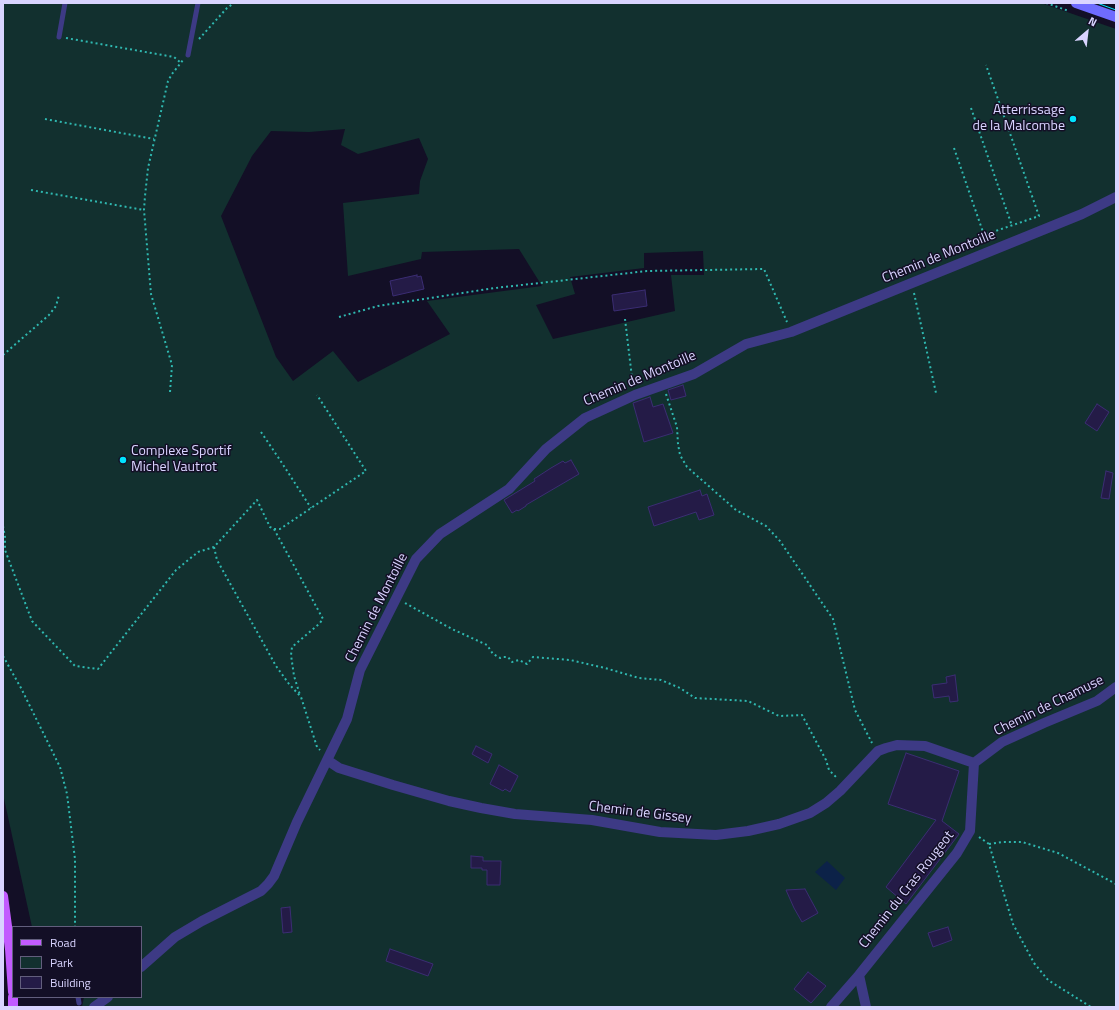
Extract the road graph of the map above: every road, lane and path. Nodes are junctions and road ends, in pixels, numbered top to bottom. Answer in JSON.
{"nodes":[{"id":1,"x":65,"y":3,"type":"edge"},
{"id":2,"x":198,"y":3,"type":"edge"},
{"id":3,"x":234,"y":3,"type":"edge"},
{"id":4,"x":1076,"y":3,"type":"edge"},
{"id":5,"x":1116,"y":17,"type":"edge"},
{"id":6,"x":59,"y":37,"type":"joint"},
{"id":7,"x":188,"y":55,"type":"junction"},
{"id":8,"x":181,"y":63,"type":"junction"},
{"id":9,"x":986,"y":64,"type":"dead end"},
{"id":10,"x":971,"y":108,"type":"dead end"},
{"id":11,"x":45,"y":119,"type":"dead end"},
{"id":12,"x":154,"y":140,"type":"junction"},
{"id":13,"x":954,"y":148,"type":"dead end"},
{"id":14,"x":31,"y":190,"type":"dead end"},
{"id":15,"x":1116,"y":197,"type":"edge"},
{"id":16,"x":144,"y":210,"type":"junction"},
{"id":17,"x":1012,"y":226,"type":"junction"},
{"id":18,"x":911,"y":283,"type":"junction"},
{"id":19,"x":59,"y":295,"type":"dead end"},
{"id":20,"x":339,"y":318,"type":"dead end"},
{"id":21,"x":625,"y":319,"type":"dead end"},
{"id":22,"x":791,"y":332,"type":"junction"},
{"id":23,"x":3,"y":355,"type":"edge"},
{"id":24,"x":663,"y":385,"type":"junction"},
{"id":25,"x":170,"y":392,"type":"dead end"},
{"id":26,"x":936,"y":394,"type":"dead end"},
{"id":27,"x":317,"y":395,"type":"dead end"},
{"id":28,"x":634,"y":395,"type":"junction"},
{"id":29,"x":261,"y":432,"type":"dead end"},
{"id":30,"x":311,"y":508,"type":"junction"},
{"id":31,"x":3,"y":526,"type":"edge"},
{"id":32,"x":274,"y":529,"type":"junction"},
{"id":33,"x":214,"y":547,"type":"junction"},
{"id":34,"x":395,"y":598,"type":"junction"},
{"id":35,"x":3,"y":656,"type":"edge"},
{"id":36,"x":1116,"y":687,"type":"edge"},
{"id":37,"x":301,"y":697,"type":"junction"},
{"id":38,"x":878,"y":751,"type":"junction"},
{"id":39,"x":327,"y":760,"type":"junction"},
{"id":40,"x":974,"y":763,"type":"junction"},
{"id":41,"x":852,"y":780,"type":"junction"},
{"id":42,"x":1116,"y":884,"type":"edge"},
{"id":43,"x":3,"y":896,"type":"edge"},
{"id":44,"x":75,"y":926,"type":"edge"},
{"id":45,"x":142,"y":966,"type":"edge"},
{"id":46,"x":858,"y":975,"type":"junction"},
{"id":47,"x":12,"y":977,"type":"edge"},
{"id":48,"x":78,"y":998,"type":"edge"},
{"id":49,"x":107,"y":998,"type":"edge"},
{"id":50,"x":79,"y":1004,"type":"dead end"},
{"id":51,"x":94,"y":1007,"type":"edge"},
{"id":52,"x":831,"y":1007,"type":"edge"},
{"id":53,"x":866,"y":1007,"type":"edge"},
{"id":54,"x":1091,"y":1007,"type":"edge"}],
"edges":[{"from":1,"to":6,"type":"lane"},
{"from":2,"to":7,"type":"lane"},
{"from":3,"to":7,"type":"path"},
{"from":4,"to":5,"type":"main road"},
{"from":6,"to":8,"type":"path"},
{"from":7,"to":8,"type":"path"},
{"from":8,"to":12,"type":"path"},
{"from":9,"to":17,"type":"path"},
{"from":10,"to":17,"type":"path"},
{"from":11,"to":12,"type":"path"},
{"from":12,"to":16,"type":"path"},
{"from":13,"to":17,"type":"path"},
{"from":14,"to":16,"type":"path"},
{"from":15,"to":18,"type":"street","name":"Chemin de Montoille"},
{"from":16,"to":25,"type":"path"},
{"from":18,"to":22,"type":"street","name":"Chemin de Montoille"},
{"from":18,"to":26,"type":"path"},
{"from":19,"to":23,"type":"path"},
{"from":20,"to":22,"type":"path"},
{"from":21,"to":28,"type":"path"},
{"from":22,"to":24,"type":"street","name":"Chemin de Montoille"},
{"from":24,"to":28,"type":"street","name":"Chemin de Montoille"},
{"from":24,"to":38,"type":"path"},
{"from":27,"to":30,"type":"path"},
{"from":28,"to":34,"type":"street","name":"Chemin de Montoille"},
{"from":29,"to":30,"type":"path"},
{"from":30,"to":32,"type":"path"},
{"from":31,"to":33,"type":"path"},
{"from":32,"to":33,"type":"path"},
{"from":32,"to":37,"type":"path"},
{"from":33,"to":37,"type":"path"},
{"from":34,"to":39,"type":"street","name":"Chemin de Montoille"},
{"from":34,"to":41,"type":"path"},
{"from":35,"to":44,"type":"path"},
{"from":36,"to":40,"type":"street","name":"Chemin de Chamuse"},
{"from":37,"to":39,"type":"path"},
{"from":38,"to":40,"type":"street"},
{"from":38,"to":41,"type":"street","name":"Chemin de Gissey"},
{"from":39,"to":41,"type":"street","name":"Chemin de Gissey"},
{"from":39,"to":45,"type":"street","name":"Chemin de Montoille"},
{"from":40,"to":46,"type":"street","name":"Chemin du Cras Rougeot"},
{"from":42,"to":54,"type":"path"},
{"from":43,"to":47,"type":"main road"},
{"from":46,"to":52,"type":"street","name":"Chemin du Cras Rougeot"},
{"from":46,"to":53,"type":"street"},
{"from":48,"to":50,"type":"lane"},
{"from":49,"to":51,"type":"street"}]}
